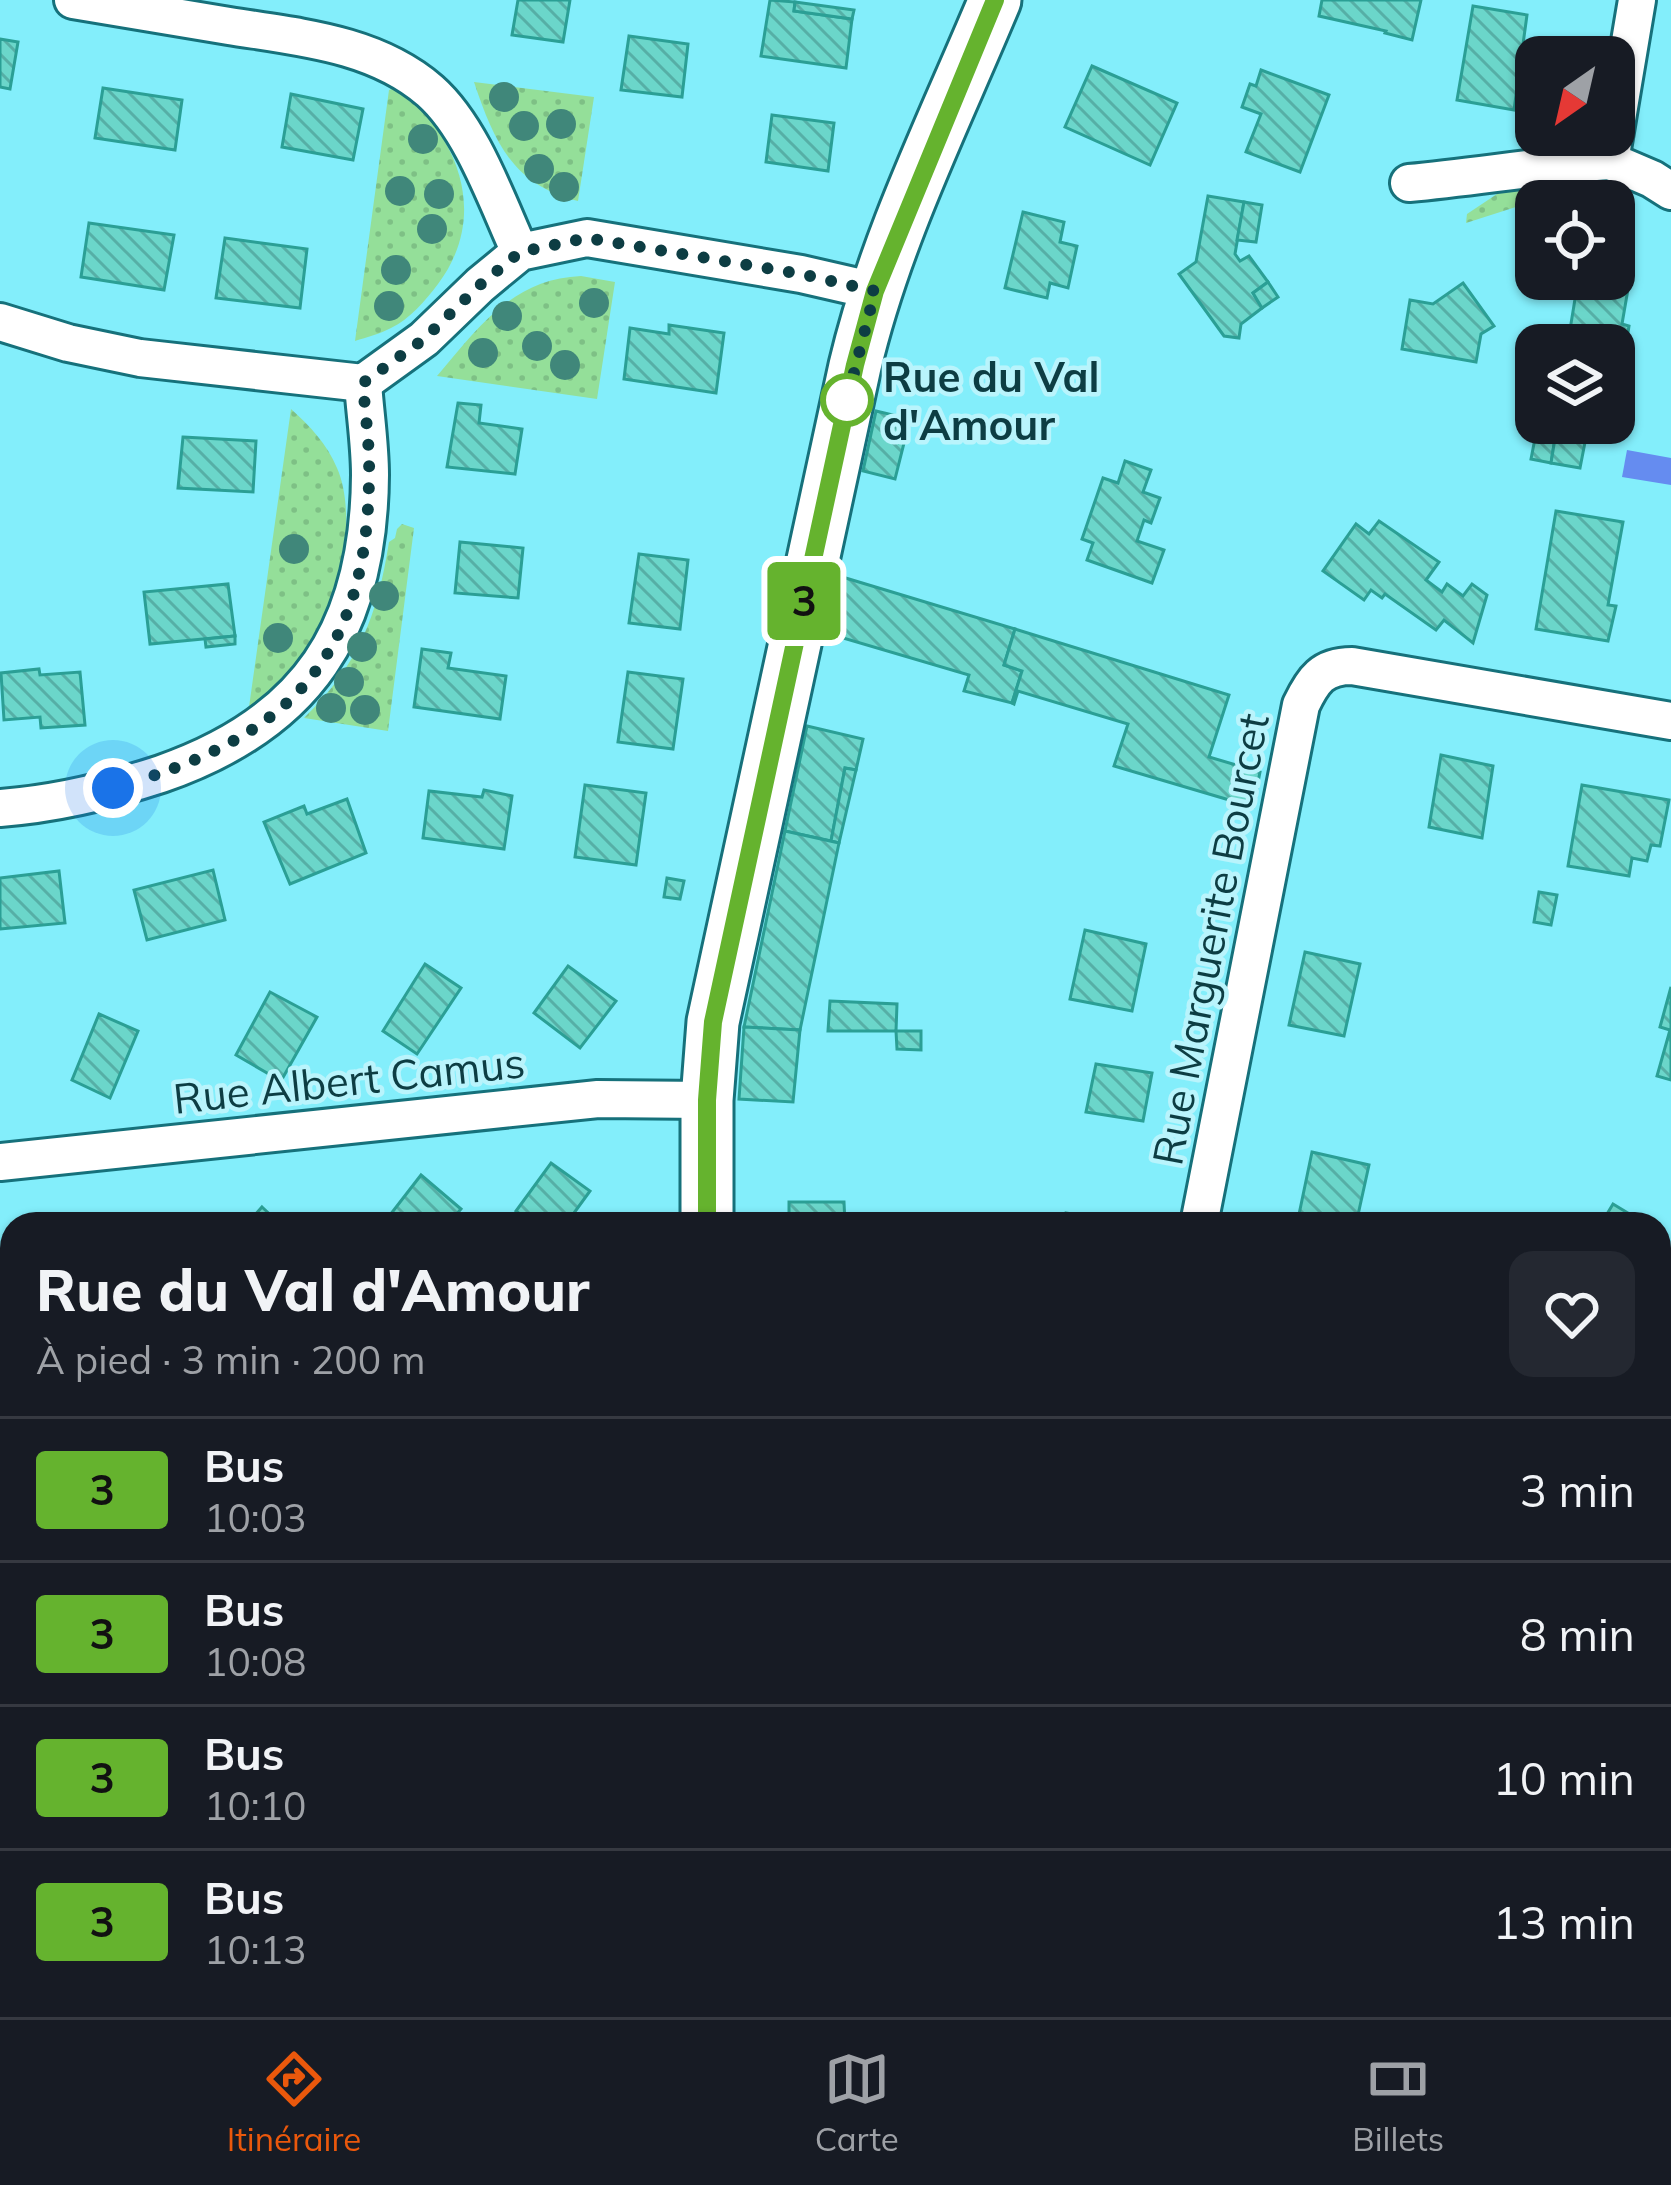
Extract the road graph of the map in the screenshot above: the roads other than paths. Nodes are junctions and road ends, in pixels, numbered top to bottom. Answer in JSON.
{"nodes":[{"id":1,"x":73,"y":0,"type":"edge"},
{"id":2,"x":995,"y":0,"type":"edge"},
{"id":3,"x":1637,"y":0,"type":"edge"},
{"id":4,"x":1610,"y":161,"type":"junction"},
{"id":5,"x":1409,"y":183,"type":"dead end"},
{"id":6,"x":1671,"y":191,"type":"edge"},
{"id":7,"x":520,"y":252,"type":"junction"},
{"id":8,"x":875,"y":291,"type":"junction"},
{"id":9,"x":0,"y":322,"type":"edge"},
{"id":10,"x":363,"y":383,"type":"junction"},
{"id":11,"x":1671,"y":722,"type":"edge"},
{"id":12,"x":0,"y":808,"type":"edge"},
{"id":13,"x":707,"y":1100,"type":"junction"},
{"id":14,"x":0,"y":1162,"type":"edge"},
{"id":15,"x":707,"y":1212,"type":"edge"},
{"id":16,"x":1200,"y":1212,"type":"edge"}],
"edges":[{"from":1,"to":7,"type":"street"},
{"from":2,"to":8,"type":"street"},
{"from":3,"to":4,"type":"street"},
{"from":4,"to":5,"type":"street"},
{"from":4,"to":6,"type":"street"},
{"from":7,"to":8,"type":"street"},
{"from":7,"to":10,"type":"street"},
{"from":8,"to":13,"type":"street"},
{"from":9,"to":10,"type":"street"},
{"from":10,"to":12,"type":"street"},
{"from":11,"to":16,"type":"street","name":"Rue Marguerite Bourcet"},
{"from":13,"to":14,"type":"street","name":"Rue Albert Camus"},
{"from":13,"to":15,"type":"street"}]}
